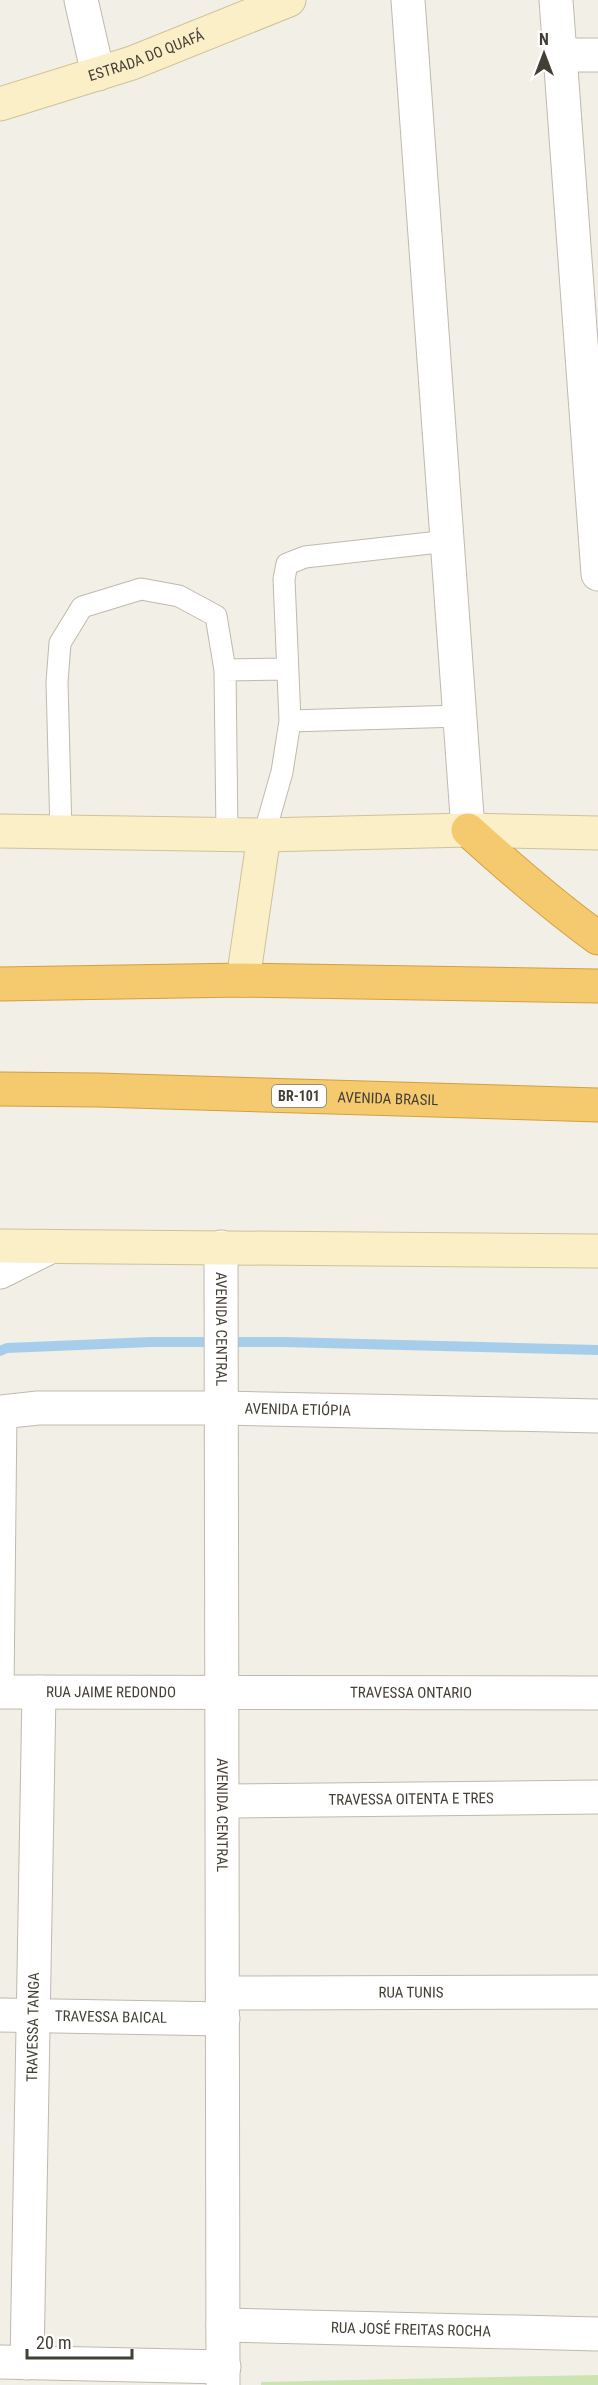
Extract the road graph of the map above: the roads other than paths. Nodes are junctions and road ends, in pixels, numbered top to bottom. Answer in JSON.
{"nodes":[{"id":1,"x":81,"y":0,"type":"edge"},
{"id":2,"x":289,"y":0,"type":"edge"},
{"id":3,"x":408,"y":0,"type":"edge"},
{"id":4,"x":556,"y":0,"type":"edge"},
{"id":5,"x":561,"y":55,"type":"junction"},
{"id":6,"x":598,"y":55,"type":"edge"},
{"id":7,"x":98,"y":74,"type":"junction"},
{"id":8,"x":0,"y":104,"type":"edge"},
{"id":9,"x":448,"y":541,"type":"junction"},
{"id":10,"x":598,"y":574,"type":"edge"},
{"id":11,"x":287,"y":669,"type":"junction"},
{"id":12,"x":225,"y":670,"type":"junction"},
{"id":13,"x":460,"y":716,"type":"junction"},
{"id":14,"x":290,"y":721,"type":"junction"},
{"id":15,"x":468,"y":830,"type":"junction"},
{"id":16,"x":0,"y":831,"type":"edge"},
{"id":17,"x":61,"y":832,"type":"junction"},
{"id":18,"x":598,"y":833,"type":"edge"},
{"id":19,"x":227,"y":834,"type":"junction"},
{"id":20,"x":264,"y":835,"type":"junction"},
{"id":21,"x":598,"y":938,"type":"edge"},
{"id":22,"x":243,"y":980,"type":"junction"},
{"id":23,"x":0,"y":984,"type":"edge"},
{"id":24,"x":598,"y":986,"type":"edge"},
{"id":25,"x":0,"y":1089,"type":"edge"},
{"id":26,"x":598,"y":1105,"type":"edge"},
{"id":27,"x":0,"y":1246,"type":"edge"},
{"id":28,"x":50,"y":1247,"type":"junction"},
{"id":29,"x":221,"y":1247,"type":"junction"},
{"id":30,"x":598,"y":1251,"type":"edge"},
{"id":31,"x":0,"y":1272,"type":"edge"},
{"id":32,"x":222,"y":1408,"type":"junction"},
{"id":33,"x":3,"y":1412,"type":"edge"},
{"id":34,"x":598,"y":1416,"type":"edge"},
{"id":35,"x":2,"y":1692,"type":"edge"},
{"id":36,"x":39,"y":1692,"type":"junction"},
{"id":37,"x":598,"y":1693,"type":"edge"},
{"id":38,"x":223,"y":1694,"type":"junction"},
{"id":39,"x":598,"y":1797,"type":"edge"},
{"id":40,"x":223,"y":1801,"type":"junction"},
{"id":41,"x":598,"y":1992,"type":"edge"},
{"id":42,"x":223,"y":2006,"type":"junction"},
{"id":43,"x":0,"y":2015,"type":"edge"},
{"id":44,"x":33,"y":2016,"type":"junction"},
{"id":45,"x":223,"y":2325,"type":"junction"},
{"id":46,"x":598,"y":2334,"type":"edge"},
{"id":47,"x":14,"y":2363,"type":"edge"},
{"id":48,"x":224,"y":2376,"type":"edge"}],
"edges":[{"from":1,"to":7,"type":"street"},
{"from":2,"to":7,"type":"street","name":"ESTRADA DO QUAFÁ"},
{"from":3,"to":9,"type":"street"},
{"from":4,"to":5,"type":"street"},
{"from":5,"to":6,"type":"street"},
{"from":5,"to":10,"type":"street"},
{"from":7,"to":8,"type":"street","name":"ESTRADA DO QUAFÁ"},
{"from":9,"to":11,"type":"lane"},
{"from":9,"to":13,"type":"street"},
{"from":11,"to":12,"type":"lane"},
{"from":11,"to":14,"type":"lane"},
{"from":12,"to":17,"type":"lane"},
{"from":12,"to":19,"type":"lane"},
{"from":13,"to":14,"type":"lane"},
{"from":13,"to":15,"type":"street"},
{"from":14,"to":20,"type":"lane"},
{"from":15,"to":18,"type":"street"},
{"from":15,"to":20,"type":"street"},
{"from":15,"to":21,"type":"highway"},
{"from":16,"to":17,"type":"street"},
{"from":17,"to":19,"type":"street"},
{"from":19,"to":20,"type":"street"},
{"from":20,"to":22,"type":"street"},
{"from":22,"to":23,"type":"highway"},
{"from":22,"to":24,"type":"highway"},
{"from":25,"to":26,"type":"highway","name":"AVENIDA BRASIL","number":"BR-101"},
{"from":27,"to":28,"type":"street"},
{"from":28,"to":29,"type":"street"},
{"from":28,"to":31,"type":"street"},
{"from":29,"to":30,"type":"street"},
{"from":29,"to":32,"type":"street","name":"AVENIDA CENTRAL"},
{"from":32,"to":33,"type":"street","name":"AVENIDA ETIÓPIA"},
{"from":32,"to":34,"type":"street","name":"AVENIDA ETIÓPIA"},
{"from":32,"to":38,"type":"street","name":"AVENIDA CENTRAL"},
{"from":33,"to":35,"type":"lane"},
{"from":35,"to":36,"type":"street","name":"RUA JAIME REDONDO"},
{"from":36,"to":38,"type":"street","name":"RUA JAIME REDONDO"},
{"from":36,"to":44,"type":"street","name":"TRAVESSA TANGA"},
{"from":37,"to":38,"type":"street","name":"TRAVESSA ONTARIO"},
{"from":38,"to":40,"type":"street","name":"AVENIDA CENTRAL"},
{"from":39,"to":40,"type":"street","name":"TRAVESSA OITENTA E TRES"},
{"from":40,"to":42,"type":"street","name":"AVENIDA CENTRAL"},
{"from":41,"to":42,"type":"street","name":"RUA TUNIS"},
{"from":42,"to":44,"type":"street","name":"TRAVESSA BAICAL"},
{"from":42,"to":45,"type":"street","name":"AVENIDA CENTRAL"},
{"from":43,"to":44,"type":"street","name":"TRAVESSA BAICAL"},
{"from":44,"to":47,"type":"street","name":"TRAVESSA TANGA"},
{"from":45,"to":46,"type":"street","name":"RUA JOSÉ FREITAS ROCHA"},
{"from":45,"to":48,"type":"street","name":"AVENIDA CENTRAL"},
{"from":47,"to":48,"type":"street"}]}
